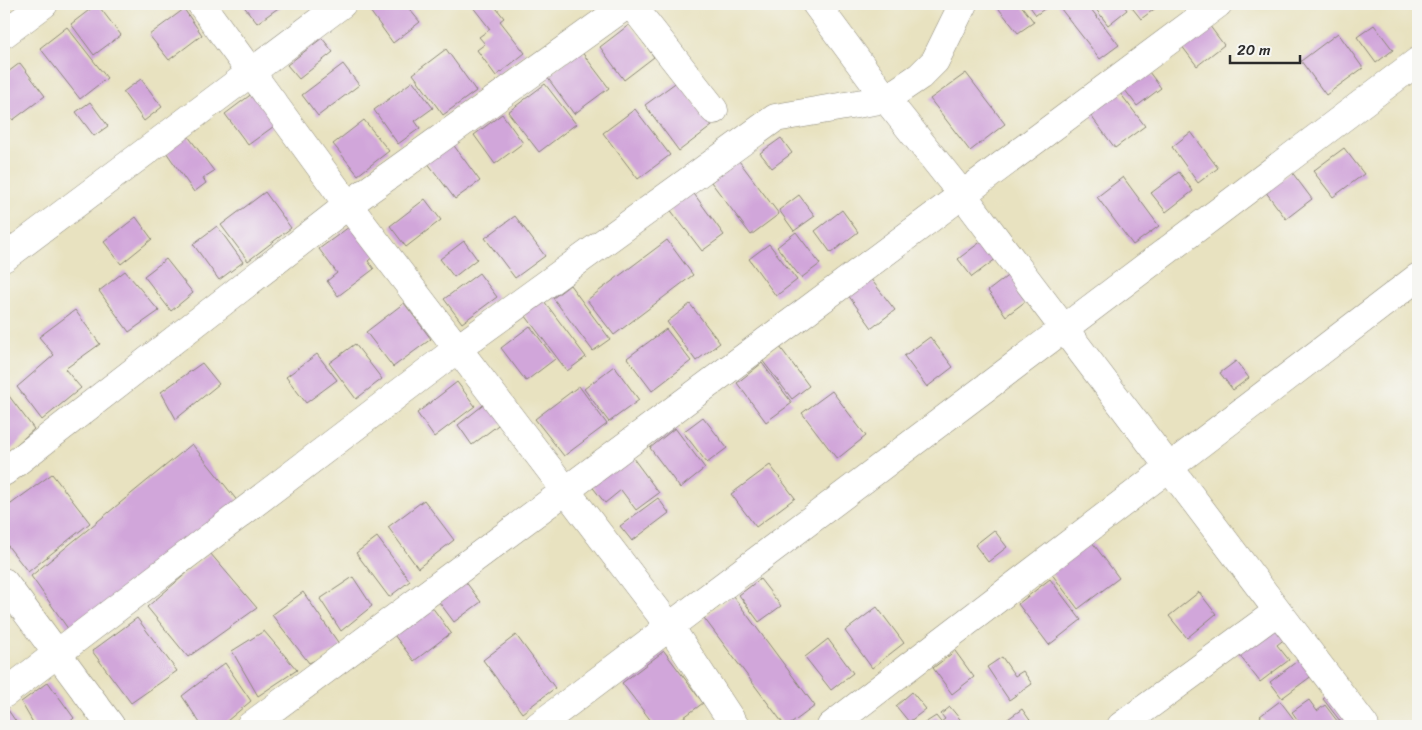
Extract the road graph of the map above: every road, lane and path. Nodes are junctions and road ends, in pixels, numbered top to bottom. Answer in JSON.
{"nodes":[{"id":1,"x":44,"y":4,"type":"edge"},
{"id":2,"x":201,"y":4,"type":"edge"},
{"id":3,"x":342,"y":4,"type":"edge"},
{"id":4,"x":630,"y":4,"type":"edge"},
{"id":5,"x":816,"y":4,"type":"edge"},
{"id":6,"x":963,"y":4,"type":"edge"},
{"id":7,"x":1218,"y":4,"type":"edge"},
{"id":8,"x":4,"y":34,"type":"edge"},
{"id":9,"x":1418,"y":61,"type":"edge"},
{"id":10,"x":252,"y":72,"type":"junction"},
{"id":11,"x":886,"y":99,"type":"junction"},
{"id":12,"x":714,"y":110,"type":"dead end"},
{"id":13,"x":962,"y":194,"type":"junction"},
{"id":14,"x":348,"y":205,"type":"junction"},
{"id":15,"x":4,"y":258,"type":"edge"},
{"id":16,"x":1418,"y":277,"type":"edge"},
{"id":17,"x":1065,"y":330,"type":"junction"},
{"id":18,"x":457,"y":349,"type":"junction"},
{"id":19,"x":1170,"y":468,"type":"junction"},
{"id":20,"x":4,"y":472,"type":"edge"},
{"id":21,"x":566,"y":491,"type":"junction"},
{"id":22,"x":4,"y":582,"type":"edge"},
{"id":23,"x":1278,"y":612,"type":"junction"},
{"id":24,"x":670,"y":627,"type":"junction"},
{"id":25,"x":56,"y":654,"type":"junction"},
{"id":26,"x":4,"y":694,"type":"edge"},
{"id":27,"x":110,"y":726,"type":"edge"},
{"id":28,"x":250,"y":726,"type":"edge"},
{"id":29,"x":538,"y":726,"type":"edge"},
{"id":30,"x":735,"y":726,"type":"edge"},
{"id":31,"x":831,"y":726,"type":"edge"},
{"id":32,"x":1121,"y":726,"type":"edge"},
{"id":33,"x":1365,"y":726,"type":"edge"}],
"edges":[{"from":1,"to":8,"type":"street"},
{"from":2,"to":10,"type":"street"},
{"from":3,"to":10,"type":"street"},
{"from":4,"to":12,"type":"street"},
{"from":4,"to":14,"type":"street"},
{"from":5,"to":11,"type":"street"},
{"from":6,"to":11,"type":"street"},
{"from":7,"to":13,"type":"street"},
{"from":9,"to":17,"type":"street"},
{"from":10,"to":14,"type":"street"},
{"from":10,"to":15,"type":"street"},
{"from":11,"to":13,"type":"street"},
{"from":11,"to":18,"type":"street"},
{"from":13,"to":17,"type":"street"},
{"from":13,"to":21,"type":"street"},
{"from":14,"to":18,"type":"street"},
{"from":14,"to":20,"type":"street"},
{"from":16,"to":19,"type":"street"},
{"from":17,"to":19,"type":"street"},
{"from":17,"to":24,"type":"street"},
{"from":18,"to":21,"type":"street"},
{"from":18,"to":25,"type":"street"},
{"from":19,"to":23,"type":"street"},
{"from":19,"to":31,"type":"street"},
{"from":21,"to":24,"type":"street"},
{"from":21,"to":28,"type":"street"},
{"from":22,"to":25,"type":"street"},
{"from":23,"to":32,"type":"street"},
{"from":23,"to":33,"type":"street"},
{"from":24,"to":29,"type":"street"},
{"from":24,"to":30,"type":"street"},
{"from":25,"to":26,"type":"street"},
{"from":25,"to":27,"type":"street"}]}
